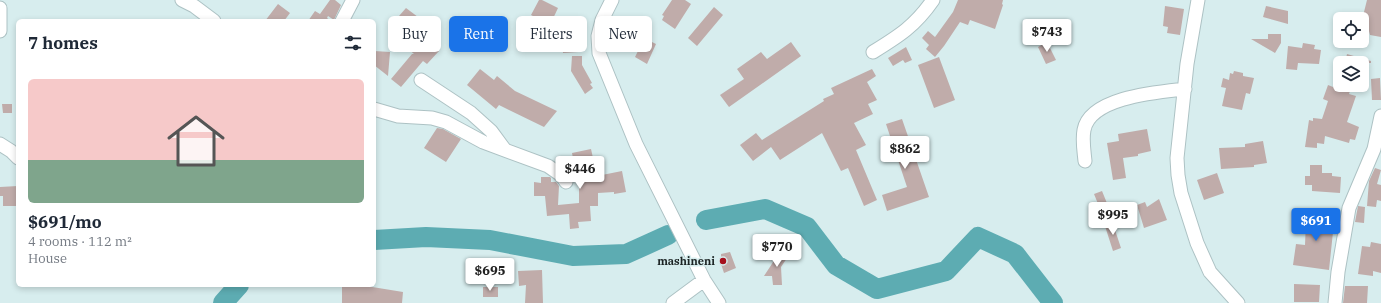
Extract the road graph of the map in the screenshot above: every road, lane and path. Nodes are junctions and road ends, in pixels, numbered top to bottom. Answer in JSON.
{"nodes":[{"id":1,"x":182,"y":0,"type":"edge"},
{"id":2,"x":353,"y":0,"type":"edge"},
{"id":3,"x":612,"y":0,"type":"edge"},
{"id":4,"x":933,"y":0,"type":"edge"},
{"id":5,"x":1198,"y":0,"type":"edge"},
{"id":6,"x":195,"y":3,"type":"edge"},
{"id":7,"x":0,"y":8,"type":"edge"},
{"id":8,"x":212,"y":19,"type":"edge"},
{"id":9,"x":343,"y":19,"type":"edge"},
{"id":10,"x":0,"y":32,"type":"edge"},
{"id":11,"x":872,"y":52,"type":"dead end"},
{"id":12,"x":421,"y":80,"type":"dead end"},
{"id":13,"x":1185,"y":89,"type":"junction"},
{"id":14,"x":376,"y":110,"type":"edge"},
{"id":15,"x":1381,"y":116,"type":"edge"},
{"id":16,"x":0,"y":144,"type":"edge"},
{"id":17,"x":505,"y":150,"type":"junction"},
{"id":18,"x":16,"y":156,"type":"edge"},
{"id":19,"x":1085,"y":161,"type":"dead end"},
{"id":20,"x":566,"y":182,"type":"dead end"},
{"id":21,"x":704,"y":280,"type":"junction"},
{"id":22,"x":673,"y":303,"type":"edge"},
{"id":23,"x":719,"y":303,"type":"edge"},
{"id":24,"x":1238,"y":303,"type":"edge"},
{"id":25,"x":1335,"y":303,"type":"edge"}],
"edges":[{"from":1,"to":6,"type":"street"},
{"from":2,"to":9,"type":"street"},
{"from":3,"to":21,"type":"street"},
{"from":4,"to":11,"type":"street"},
{"from":5,"to":13,"type":"street"},
{"from":6,"to":8,"type":"street"},
{"from":7,"to":10,"type":"street"},
{"from":12,"to":17,"type":"street"},
{"from":13,"to":19,"type":"street"},
{"from":13,"to":24,"type":"street"},
{"from":14,"to":17,"type":"street"},
{"from":15,"to":25,"type":"street"},
{"from":16,"to":18,"type":"street"},
{"from":17,"to":20,"type":"street"},
{"from":21,"to":22,"type":"street"},
{"from":21,"to":23,"type":"street"}]}
